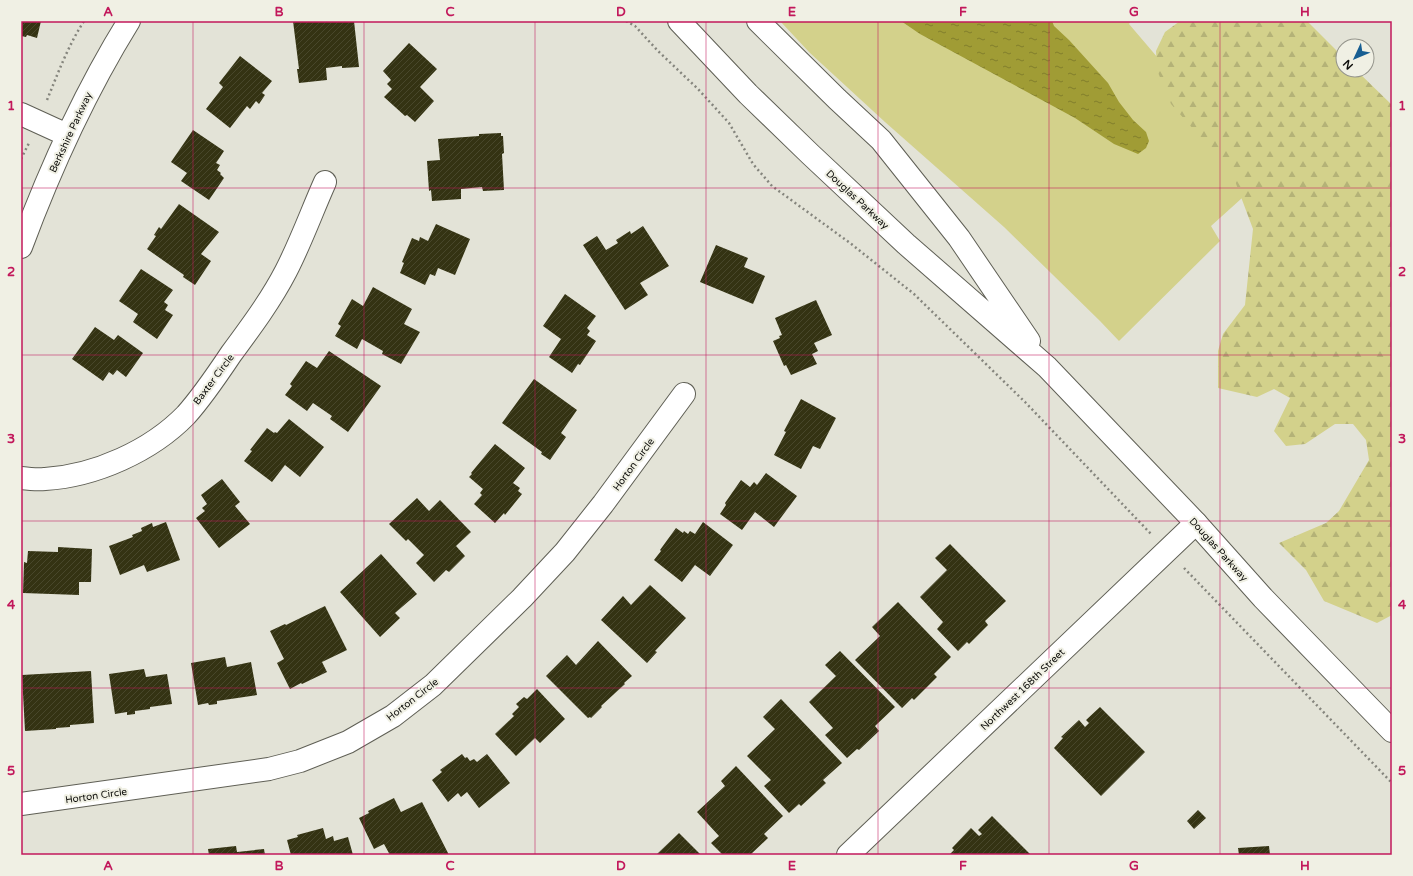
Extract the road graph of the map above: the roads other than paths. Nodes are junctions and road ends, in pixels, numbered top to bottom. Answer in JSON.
{"nodes":[{"id":1,"x":129,"y":21,"type":"edge"},
{"id":2,"x":679,"y":21,"type":"edge"},
{"id":3,"x":758,"y":21,"type":"edge"},
{"id":4,"x":30,"y":118,"type":"edge"},
{"id":5,"x":67,"y":135,"type":"junction"},
{"id":6,"x":325,"y":182,"type":"dead end"},
{"id":7,"x":21,"y":247,"type":"edge"},
{"id":8,"x":1047,"y":367,"type":"junction"},
{"id":9,"x":684,"y":394,"type":"dead end"},
{"id":10,"x":21,"y":478,"type":"edge"},
{"id":11,"x":1196,"y":523,"type":"junction"},
{"id":12,"x":1392,"y":731,"type":"edge"},
{"id":13,"x":21,"y":804,"type":"edge"},
{"id":14,"x":848,"y":855,"type":"edge"}],
"edges":[{"from":1,"to":5,"type":"street","name":"Berkshire Parkway"},
{"from":2,"to":8,"type":"street","name":"Douglas Parkway"},
{"from":3,"to":8,"type":"street","name":"Douglas Parkway"},
{"from":4,"to":5,"type":"street"},
{"from":5,"to":7,"type":"street","name":"Berkshire Parkway"},
{"from":6,"to":10,"type":"street","name":"Baxter Circle"},
{"from":8,"to":11,"type":"street","name":"Douglas Parkway"},
{"from":9,"to":13,"type":"street","name":"Horton Circle"},
{"from":11,"to":12,"type":"street","name":"Douglas Parkway"},
{"from":11,"to":14,"type":"street","name":"Northwest 168th Street"}]}
